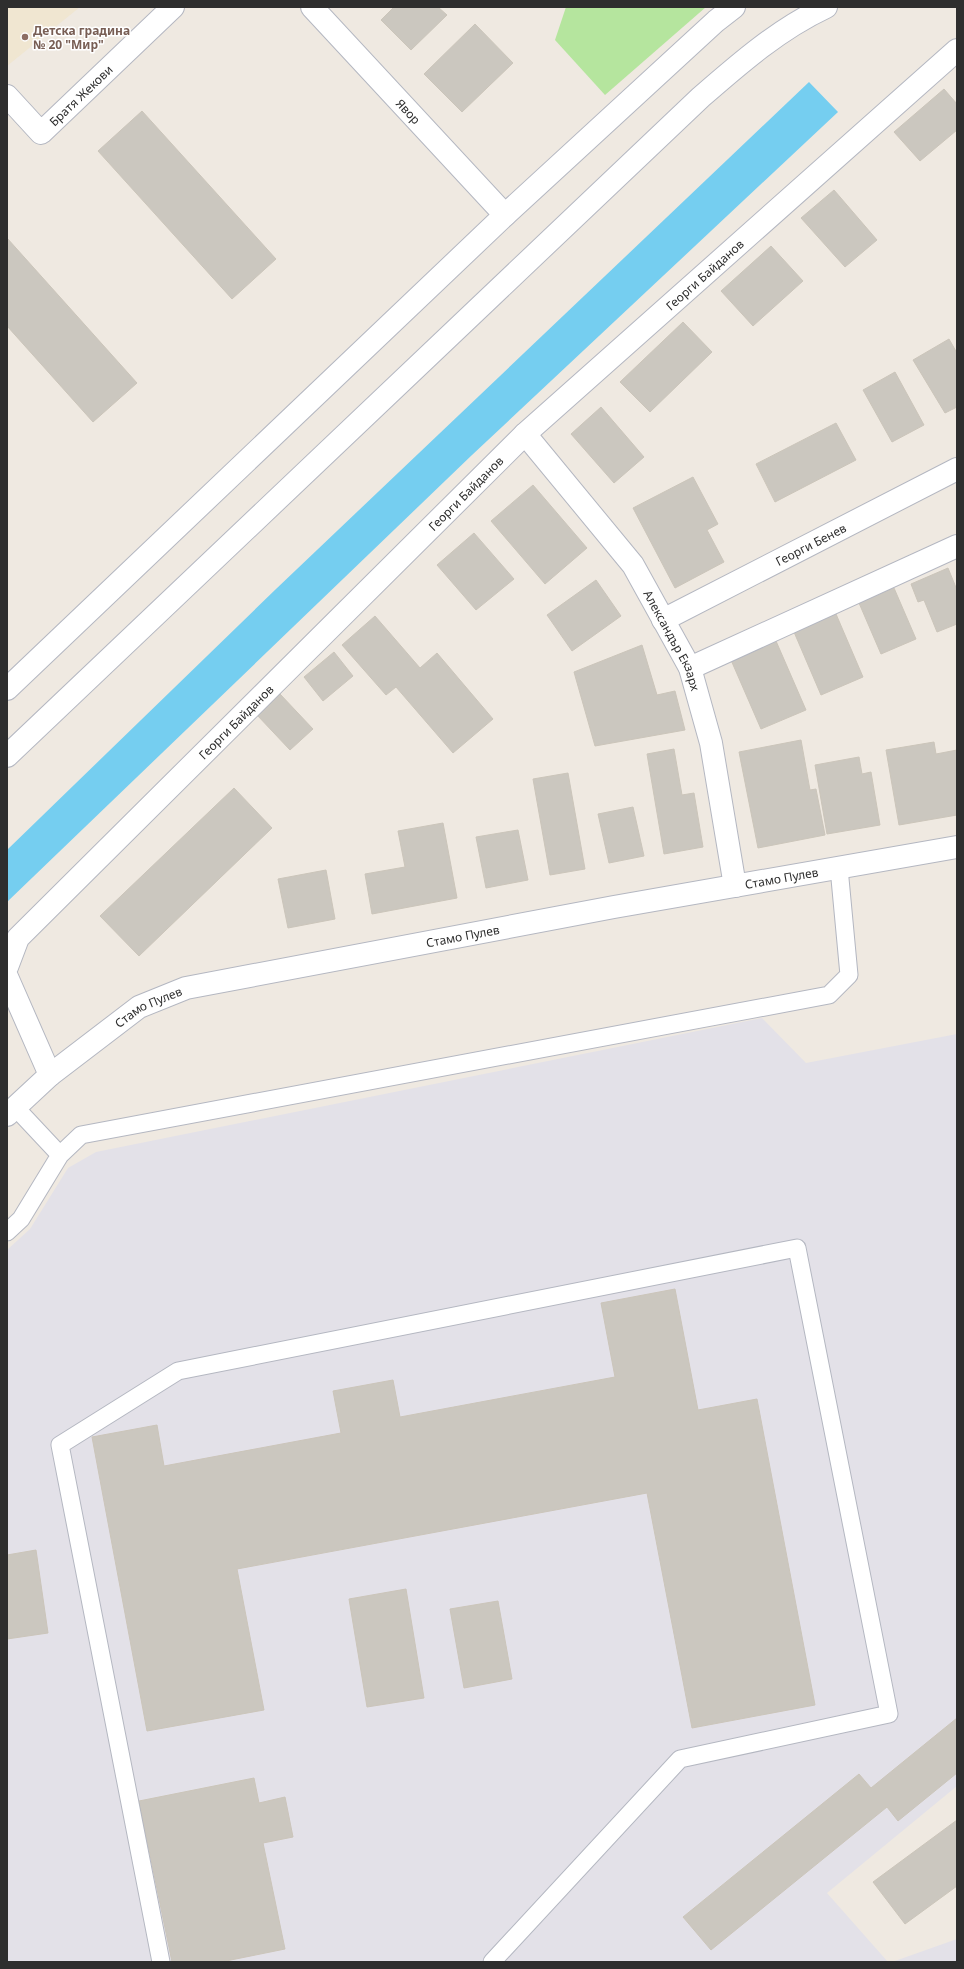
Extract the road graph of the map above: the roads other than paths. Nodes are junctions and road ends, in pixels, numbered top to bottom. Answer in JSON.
{"nodes":[{"id":1,"x":173,"y":7,"type":"edge"},
{"id":2,"x":312,"y":7,"type":"edge"},
{"id":3,"x":734,"y":7,"type":"edge"},
{"id":4,"x":826,"y":7,"type":"edge"},
{"id":5,"x":957,"y":50,"type":"edge"},
{"id":6,"x":7,"y":96,"type":"edge"},
{"id":7,"x":505,"y":215,"type":"junction"},
{"id":8,"x":525,"y":434,"type":"junction"},
{"id":9,"x":957,"y":469,"type":"edge"},
{"id":10,"x":957,"y":546,"type":"edge"},
{"id":11,"x":664,"y":620,"type":"junction"},
{"id":12,"x":690,"y":668,"type":"junction"},
{"id":13,"x":7,"y":689,"type":"edge"},
{"id":14,"x":7,"y":756,"type":"edge"},
{"id":15,"x":957,"y":847,"type":"edge"},
{"id":16,"x":839,"y":868,"type":"junction"},
{"id":17,"x":735,"y":886,"type":"junction"},
{"id":18,"x":7,"y":967,"type":"edge"},
{"id":19,"x":7,"y":977,"type":"edge"},
{"id":20,"x":50,"y":1075,"type":"junction"},
{"id":21,"x":11,"y":1111,"type":"edge"},
{"id":22,"x":60,"y":1155,"type":"junction"},
{"id":23,"x":7,"y":1232,"type":"edge"},
{"id":24,"x":161,"y":1962,"type":"edge"},
{"id":25,"x":492,"y":1962,"type":"edge"}],
"edges":[{"from":1,"to":6,"type":"street","name":"Братя Жекови"},
{"from":2,"to":7,"type":"street","name":"Явор"},
{"from":3,"to":7,"type":"street"},
{"from":4,"to":14,"type":"street"},
{"from":5,"to":8,"type":"street","name":"Георги Байданов"},
{"from":7,"to":13,"type":"street"},
{"from":8,"to":11,"type":"street","name":"Александър Екзарх"},
{"from":8,"to":18,"type":"street","name":"Георги Байданов"},
{"from":9,"to":11,"type":"street","name":"Георги Бенев"},
{"from":10,"to":12,"type":"street"},
{"from":11,"to":12,"type":"street","name":"Александър Екзарх"},
{"from":12,"to":17,"type":"street","name":"Александър Екзарх"},
{"from":15,"to":16,"type":"street","name":"Стамо Пулев"},
{"from":16,"to":17,"type":"street","name":"Стамо Пулев"},
{"from":16,"to":22,"type":"lane"},
{"from":17,"to":20,"type":"street","name":"Стамо Пулев"},
{"from":19,"to":20,"type":"street"},
{"from":20,"to":21,"type":"street","name":"Стамо Пулев"},
{"from":21,"to":22,"type":"lane"},
{"from":22,"to":23,"type":"lane"},
{"from":24,"to":25,"type":"lane"}]}
